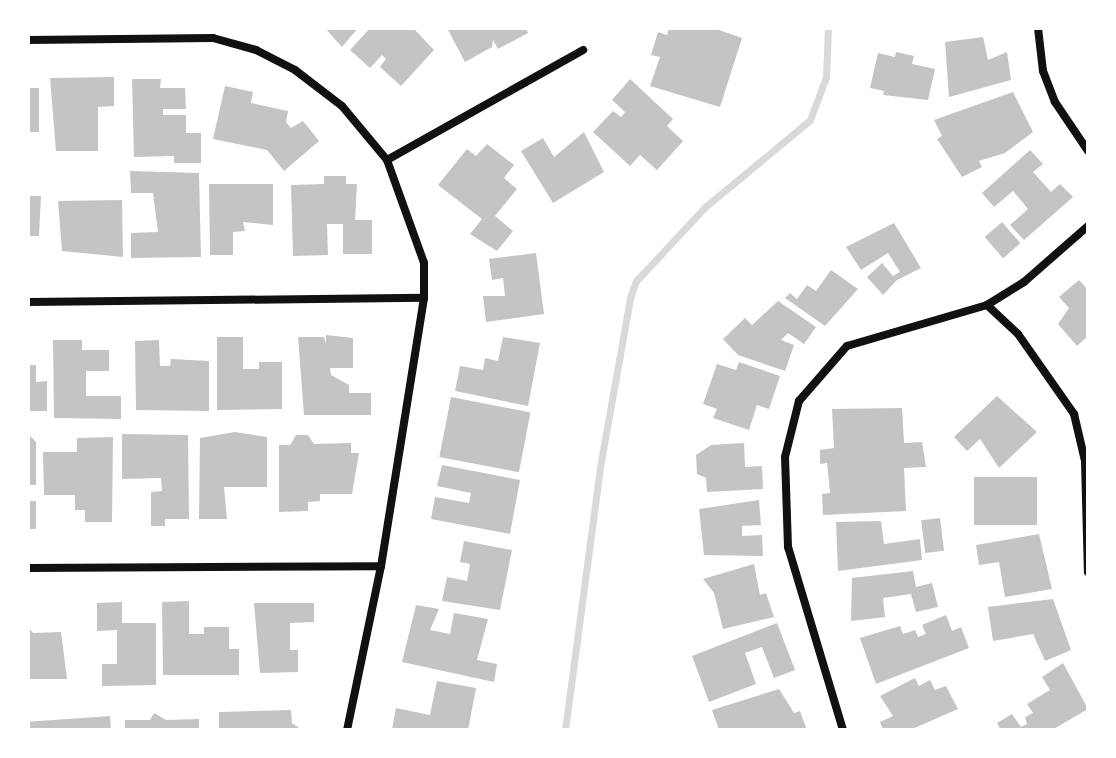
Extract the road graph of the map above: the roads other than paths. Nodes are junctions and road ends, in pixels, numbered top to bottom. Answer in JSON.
{"nodes":[{"id":1,"x":1038,"y":28,"type":"edge"},
{"id":2,"x":28,"y":40,"type":"edge"},
{"id":3,"x":583,"y":50,"type":"dead end"},
{"id":4,"x":1088,"y":151,"type":"edge"},
{"id":5,"x":387,"y":160,"type":"junction"},
{"id":6,"x":1088,"y":226,"type":"edge"},
{"id":7,"x":424,"y":298,"type":"junction"},
{"id":8,"x":28,"y":302,"type":"edge"},
{"id":9,"x":987,"y":305,"type":"junction"},
{"id":10,"x":381,"y":566,"type":"junction"},
{"id":11,"x":28,"y":568,"type":"edge"},
{"id":12,"x":1088,"y":572,"type":"edge"},
{"id":13,"x":347,"y":730,"type":"edge"},
{"id":14,"x":843,"y":730,"type":"edge"}],
"edges":[{"from":1,"to":4,"type":"street"},
{"from":2,"to":5,"type":"street"},
{"from":3,"to":5,"type":"street"},
{"from":5,"to":7,"type":"street"},
{"from":6,"to":9,"type":"street"},
{"from":7,"to":8,"type":"street"},
{"from":7,"to":10,"type":"street"},
{"from":9,"to":12,"type":"street"},
{"from":9,"to":14,"type":"street"},
{"from":10,"to":11,"type":"street"},
{"from":10,"to":13,"type":"street"}]}
